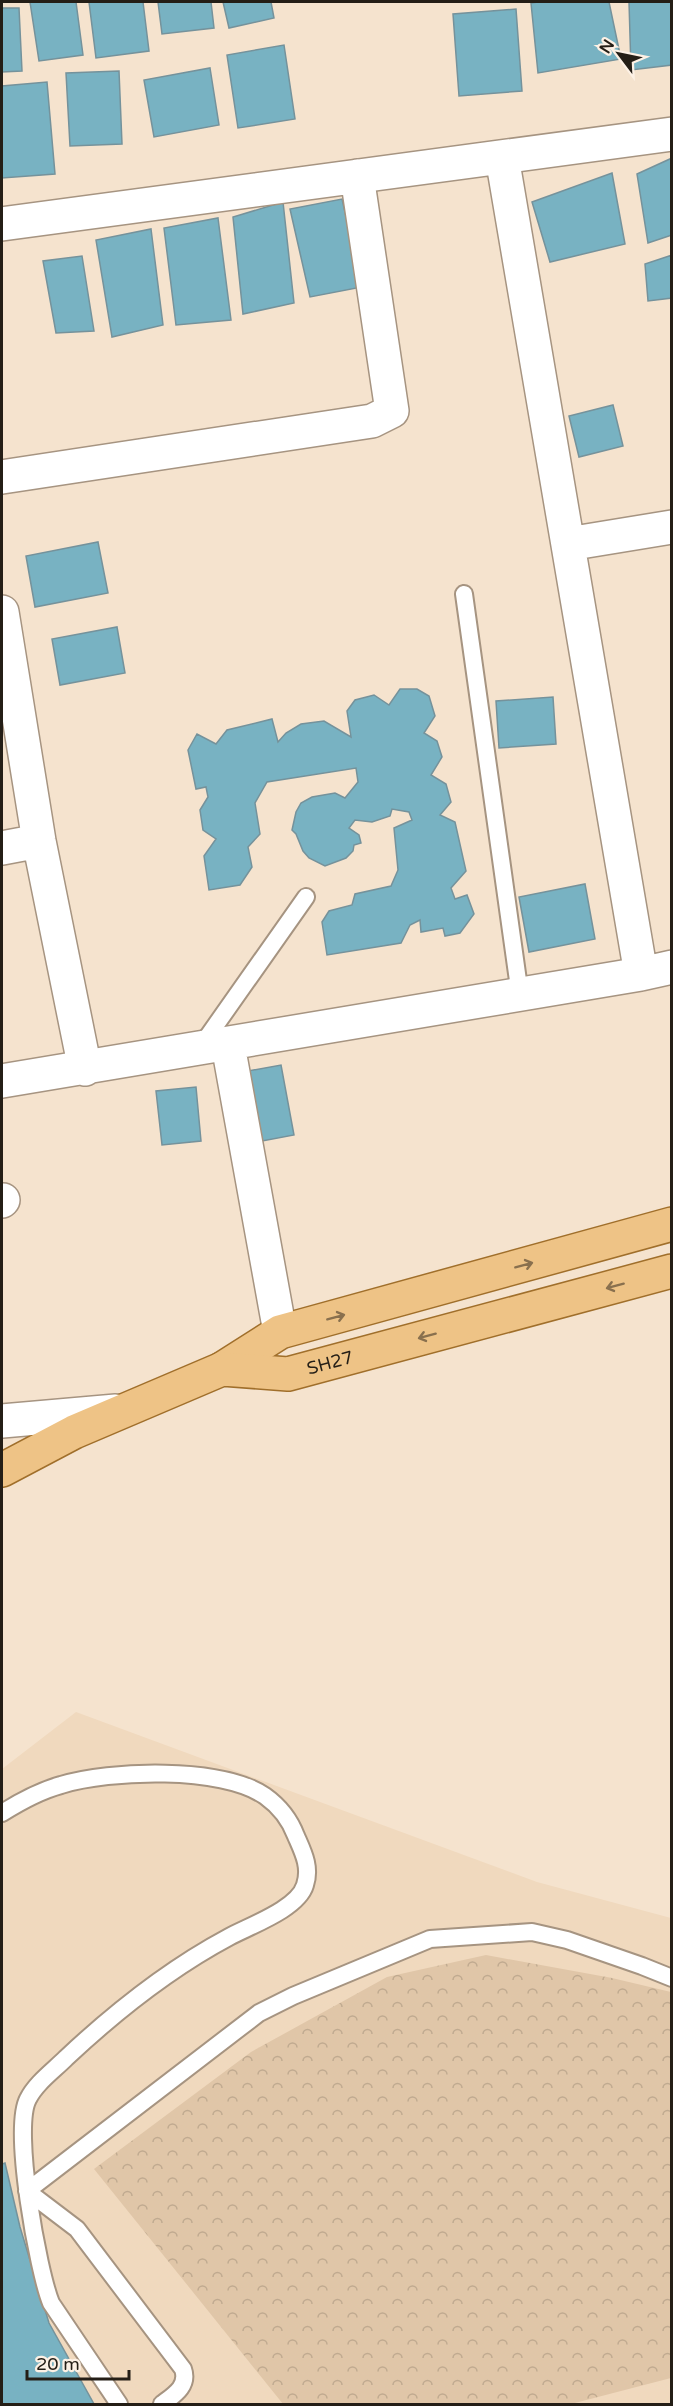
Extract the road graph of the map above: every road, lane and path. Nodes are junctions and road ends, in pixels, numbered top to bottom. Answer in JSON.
{"nodes":[{"id":1,"x":672,"y":134,"type":"edge"},
{"id":2,"x":502,"y":157,"type":"junction"},
{"id":3,"x":357,"y":176,"type":"junction"},
{"id":4,"x":2,"y":224,"type":"edge"},
{"id":5,"x":2,"y":477,"type":"edge"},
{"id":6,"x":672,"y":527,"type":"edge"},
{"id":7,"x":568,"y":544,"type":"junction"},
{"id":8,"x":464,"y":594,"type":"dead end"},
{"id":9,"x":2,"y":612,"type":"edge"},
{"id":10,"x":39,"y":841,"type":"junction"},
{"id":11,"x":2,"y":848,"type":"edge"},
{"id":12,"x":306,"y":897,"type":"dead end"},
{"id":13,"x":656,"y":970,"type":"edge"},
{"id":14,"x":520,"y":995,"type":"junction"},
{"id":15,"x":214,"y":1047,"type":"junction"},
{"id":16,"x":85,"y":1069,"type":"junction"},
{"id":17,"x":2,"y":1081,"type":"edge"},
{"id":18,"x":672,"y":1224,"type":"edge"},
{"id":19,"x":672,"y":1271,"type":"edge"},
{"id":20,"x":280,"y":1332,"type":"junction"},
{"id":21,"x":222,"y":1369,"type":"junction"},
{"id":22,"x":125,"y":1411,"type":"junction"},
{"id":23,"x":2,"y":1421,"type":"edge"},
{"id":24,"x":2,"y":1470,"type":"edge"},
{"id":25,"x":2,"y":1813,"type":"edge"},
{"id":26,"x":672,"y":1978,"type":"edge"},
{"id":27,"x":27,"y":2191,"type":"junction"},
{"id":28,"x":119,"y":2404,"type":"edge"},
{"id":29,"x":162,"y":2404,"type":"edge"}],
"edges":[{"from":1,"to":2,"type":"street"},
{"from":2,"to":3,"type":"street"},
{"from":2,"to":7,"type":"street"},
{"from":3,"to":4,"type":"street"},
{"from":3,"to":5,"type":"street"},
{"from":6,"to":7,"type":"street"},
{"from":7,"to":13,"type":"street"},
{"from":8,"to":14,"type":"lane"},
{"from":9,"to":10,"type":"street"},
{"from":10,"to":11,"type":"street"},
{"from":10,"to":16,"type":"street"},
{"from":12,"to":15,"type":"lane"},
{"from":13,"to":14,"type":"street"},
{"from":14,"to":15,"type":"street"},
{"from":15,"to":16,"type":"street"},
{"from":15,"to":20,"type":"street"},
{"from":16,"to":17,"type":"street"},
{"from":20,"to":18,"type":"main road","one_way":true},
{"from":19,"to":21,"type":"main road","name":"SH27","number":"SH27","one_way":true},
{"from":20,"to":21,"type":"main road"},
{"from":21,"to":22,"type":"main road","name":"SH27","number":"SH27"},
{"from":22,"to":23,"type":"street"},
{"from":22,"to":24,"type":"main road","name":"SH27","number":"SH27"},
{"from":25,"to":27,"type":"lane"},
{"from":26,"to":27,"type":"lane"},
{"from":27,"to":28,"type":"lane"},
{"from":27,"to":29,"type":"lane"}]}
